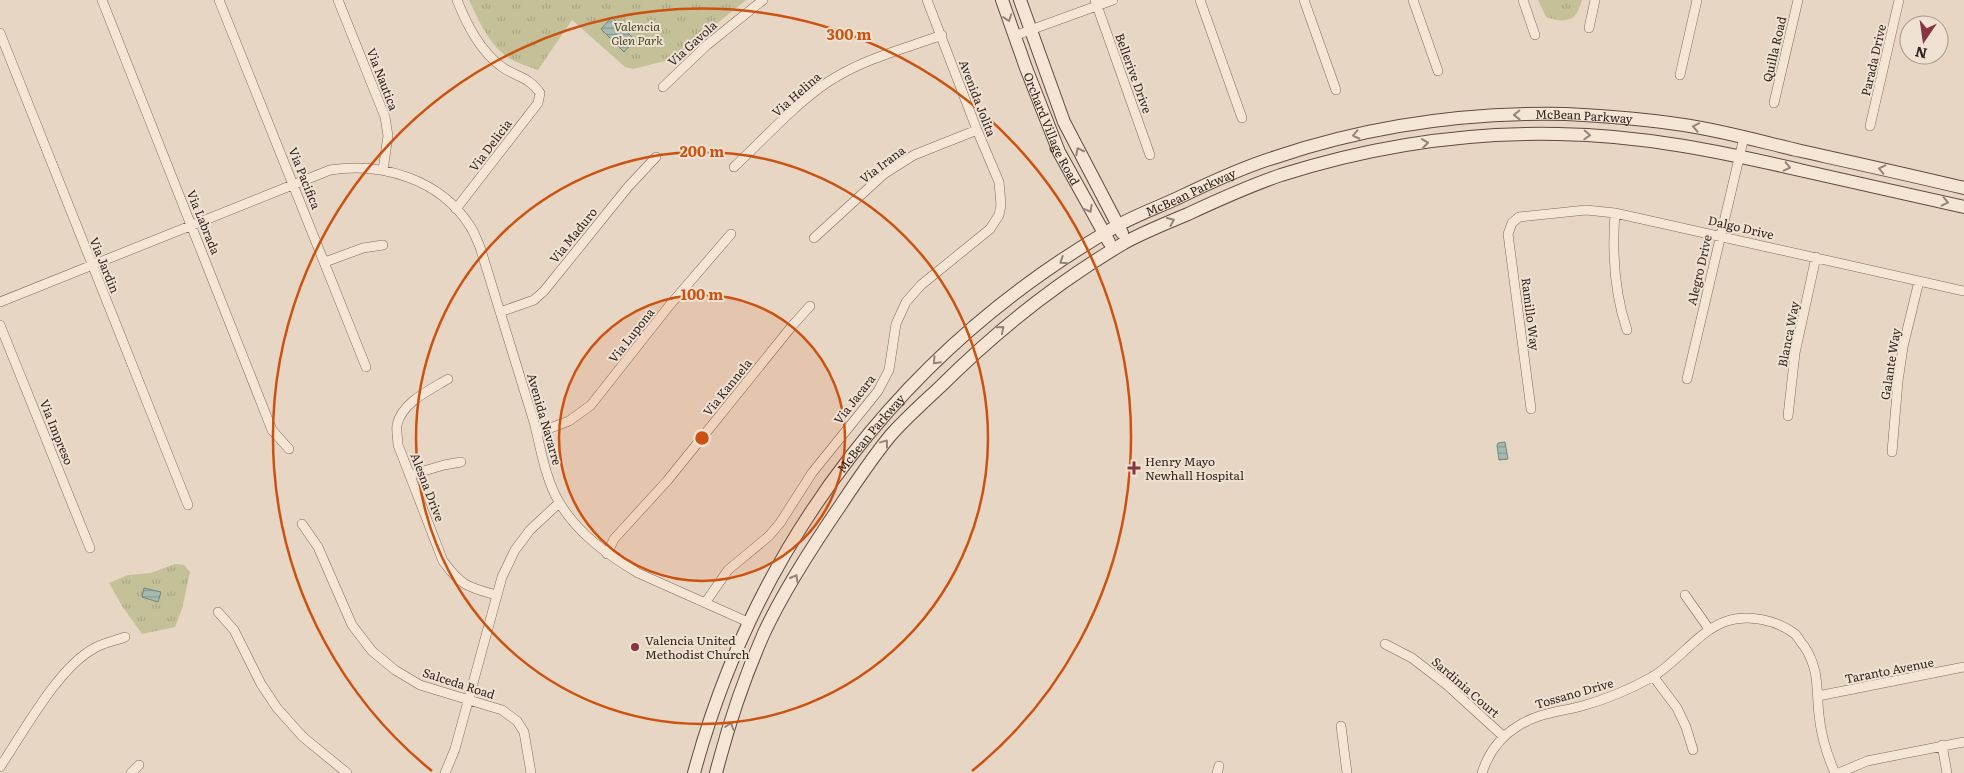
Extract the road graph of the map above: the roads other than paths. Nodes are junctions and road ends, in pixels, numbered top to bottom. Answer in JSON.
{"nodes":[{"id":1,"x":102,"y":0,"type":"edge"},
{"id":2,"x":219,"y":0,"type":"edge"},
{"id":3,"x":338,"y":0,"type":"edge"},
{"id":4,"x":456,"y":0,"type":"edge"},
{"id":5,"x":763,"y":0,"type":"edge"},
{"id":6,"x":928,"y":0,"type":"edge"},
{"id":7,"x":1002,"y":0,"type":"edge"},
{"id":8,"x":1020,"y":0,"type":"edge"},
{"id":9,"x":1113,"y":0,"type":"edge"},
{"id":10,"x":1200,"y":0,"type":"edge"},
{"id":11,"x":1304,"y":0,"type":"edge"},
{"id":12,"x":1413,"y":0,"type":"edge"},
{"id":13,"x":1523,"y":0,"type":"edge"},
{"id":14,"x":1595,"y":0,"type":"edge"},
{"id":15,"x":1698,"y":0,"type":"edge"},
{"id":16,"x":1798,"y":0,"type":"edge"},
{"id":17,"x":1900,"y":0,"type":"edge"},
{"id":18,"x":1096,"y":3,"type":"edge"},
{"id":19,"x":1588,"y":28,"type":"dead end"},
{"id":20,"x":1030,"y":30,"type":"junction"},
{"id":21,"x":0,"y":33,"type":"edge"},
{"id":22,"x":1535,"y":35,"type":"dead end"},
{"id":23,"x":942,"y":36,"type":"junction"},
{"id":24,"x":1014,"y":36,"type":"junction"},
{"id":25,"x":1438,"y":71,"type":"dead end"},
{"id":26,"x":1680,"y":75,"type":"dead end"},
{"id":27,"x":663,"y":86,"type":"dead end"},
{"id":28,"x":1336,"y":90,"type":"dead end"},
{"id":29,"x":1774,"y":103,"type":"dead end"},
{"id":30,"x":1242,"y":118,"type":"dead end"},
{"id":31,"x":1870,"y":126,"type":"dead end"},
{"id":32,"x":1395,"y":127,"type":"junction"},
{"id":33,"x":977,"y":130,"type":"junction"},
{"id":34,"x":1744,"y":138,"type":"junction"},
{"id":35,"x":1372,"y":151,"type":"junction"},
{"id":36,"x":1150,"y":155,"type":"dead end"},
{"id":37,"x":1739,"y":156,"type":"junction"},
{"id":38,"x":656,"y":158,"type":"dead end"},
{"id":39,"x":734,"y":167,"type":"dead end"},
{"id":40,"x":383,"y":170,"type":"junction"},
{"id":41,"x":294,"y":184,"type":"junction"},
{"id":42,"x":1964,"y":188,"type":"edge"},
{"id":43,"x":1001,"y":205,"type":"joint"},
{"id":44,"x":1964,"y":207,"type":"edge"},
{"id":45,"x":456,"y":209,"type":"junction"},
{"id":46,"x":1615,"y":213,"type":"junction"},
{"id":47,"x":1512,"y":223,"type":"joint"},
{"id":48,"x":192,"y":225,"type":"junction"},
{"id":49,"x":1118,"y":225,"type":"junction"},
{"id":50,"x":731,"y":234,"type":"dead end"},
{"id":51,"x":1104,"y":234,"type":"junction"},
{"id":52,"x":1720,"y":235,"type":"junction"},
{"id":53,"x":814,"y":238,"type":"dead end"},
{"id":54,"x":1126,"y":242,"type":"junction"},
{"id":55,"x":383,"y":245,"type":"dead end"},
{"id":56,"x":1114,"y":250,"type":"junction"},
{"id":57,"x":1816,"y":257,"type":"junction"},
{"id":58,"x":325,"y":262,"type":"junction"},
{"id":59,"x":92,"y":265,"type":"junction"},
{"id":60,"x":1919,"y":281,"type":"junction"},
{"id":61,"x":1964,"y":290,"type":"edge"},
{"id":62,"x":0,"y":302,"type":"edge"},
{"id":63,"x":810,"y":306,"type":"dead end"},
{"id":64,"x":500,"y":312,"type":"junction"},
{"id":65,"x":0,"y":325,"type":"edge"},
{"id":66,"x":1627,"y":330,"type":"dead end"},
{"id":67,"x":366,"y":367,"type":"dead end"},
{"id":68,"x":448,"y":379,"type":"dead end"},
{"id":69,"x":1687,"y":379,"type":"dead end"},
{"id":70,"x":1531,"y":409,"type":"dead end"},
{"id":71,"x":1788,"y":416,"type":"dead end"},
{"id":72,"x":537,"y":434,"type":"junction"},
{"id":73,"x":288,"y":449,"type":"dead end"},
{"id":74,"x":1892,"y":452,"type":"dead end"},
{"id":75,"x":461,"y":462,"type":"dead end"},
{"id":76,"x":410,"y":475,"type":"junction"},
{"id":77,"x":559,"y":502,"type":"junction"},
{"id":78,"x":188,"y":505,"type":"dead end"},
{"id":79,"x":302,"y":524,"type":"dead end"},
{"id":80,"x":90,"y":548,"type":"dead end"},
{"id":81,"x":607,"y":554,"type":"junction"},
{"id":82,"x":496,"y":595,"type":"junction"},
{"id":83,"x":1685,"y":595,"type":"dead end"},
{"id":84,"x":705,"y":603,"type":"junction"},
{"id":85,"x":218,"y":612,"type":"dead end"},
{"id":86,"x":748,"y":622,"type":"junction"},
{"id":87,"x":1708,"y":629,"type":"junction"},
{"id":88,"x":125,"y":637,"type":"dead end"},
{"id":89,"x":1385,"y":644,"type":"dead end"},
{"id":90,"x":1964,"y":668,"type":"edge"},
{"id":91,"x":1653,"y":676,"type":"junction"},
{"id":92,"x":1818,"y":696,"type":"junction"},
{"id":93,"x":468,"y":700,"type":"junction"},
{"id":94,"x":1341,"y":726,"type":"dead end"},
{"id":95,"x":1504,"y":737,"type":"junction"},
{"id":96,"x":1964,"y":742,"type":"edge"},
{"id":97,"x":1942,"y":745,"type":"junction"},
{"id":98,"x":1694,"y":750,"type":"dead end"},
{"id":99,"x":139,"y":765,"type":"dead end"},
{"id":100,"x":0,"y":766,"type":"edge"},
{"id":101,"x":131,"y":773,"type":"edge"},
{"id":102,"x":347,"y":773,"type":"edge"},
{"id":103,"x":445,"y":773,"type":"edge"},
{"id":104,"x":531,"y":773,"type":"edge"},
{"id":105,"x":694,"y":773,"type":"edge"},
{"id":106,"x":716,"y":773,"type":"edge"},
{"id":107,"x":1347,"y":773,"type":"edge"},
{"id":108,"x":1482,"y":773,"type":"edge"},
{"id":109,"x":1837,"y":773,"type":"edge"},
{"id":110,"x":1947,"y":773,"type":"edge"}],
"edges":[{"from":1,"to":48,"type":"street","name":"Via Labrada"},
{"from":2,"to":41,"type":"street","name":"Via Pacifica"},
{"from":3,"to":40,"type":"street","name":"Via Nautica"},
{"from":4,"to":45,"type":"street","name":"Via Delicia"},
{"from":5,"to":27,"type":"street","name":"Via Gavola"},
{"from":6,"to":23,"type":"street","name":"Avenida Jolita"},
{"from":7,"to":24,"type":"main road","name":"Orchard Village Road","one_way":true},
{"from":8,"to":20,"type":"main road","name":"Orchard Village Road"},
{"from":9,"to":18,"type":"street"},
{"from":10,"to":30,"type":"street"},
{"from":11,"to":28,"type":"street"},
{"from":12,"to":25,"type":"street"},
{"from":13,"to":22,"type":"street"},
{"from":14,"to":19,"type":"street"},
{"from":15,"to":26,"type":"street"},
{"from":16,"to":29,"type":"street","name":"Quilla Road"},
{"from":17,"to":31,"type":"street","name":"Parada Drive"},
{"from":18,"to":20,"type":"street"},
{"from":18,"to":36,"type":"street","name":"Bellerive Drive"},
{"from":20,"to":24,"type":"street"},
{"from":49,"to":20,"type":"main road","name":"Orchard Village Road","one_way":true},
{"from":21,"to":59,"type":"street","name":"Via Jardin"},
{"from":23,"to":33,"type":"street","name":"Avenida Jolita"},
{"from":23,"to":39,"type":"street","name":"Via Helina"},
{"from":24,"to":51,"type":"main road","name":"Orchard Village Road","one_way":true},
{"from":34,"to":32,"type":"main road","name":"McBean Parkway","one_way":true},
{"from":32,"to":35,"type":"main road"},
{"from":32,"to":49,"type":"main road","name":"McBean Parkway","one_way":true},
{"from":33,"to":43,"type":"street","name":"Avenida Jolita"},
{"from":33,"to":53,"type":"street","name":"Via Irana"},
{"from":34,"to":37,"type":"street","name":"Alegro Drive"},
{"from":42,"to":34,"type":"main road","name":"McBean Parkway","one_way":true},
{"from":35,"to":37,"type":"main road","name":"McBean Parkway","one_way":true},
{"from":54,"to":35,"type":"main road","name":"McBean Parkway","one_way":true},
{"from":37,"to":44,"type":"main road","name":"McBean Parkway","one_way":true},
{"from":37,"to":52,"type":"street","name":"Alegro Drive"},
{"from":38,"to":64,"type":"street","name":"Via Maduro"},
{"from":40,"to":41,"type":"street","name":"Avenida Navarre"},
{"from":40,"to":45,"type":"street","name":"Avenida Navarre"},
{"from":41,"to":48,"type":"street","name":"Avenida Navarre"},
{"from":41,"to":58,"type":"street","name":"Via Pacifica"},
{"from":43,"to":84,"type":"street","name":"Via Jacara"},
{"from":45,"to":64,"type":"street","name":"Avenida Navarre"},
{"from":46,"to":47,"type":"street","name":"Dalgo Drive"},
{"from":46,"to":52,"type":"street","name":"Dalgo Drive"},
{"from":46,"to":66,"type":"street"},
{"from":47,"to":70,"type":"street","name":"Ramillo Way"},
{"from":48,"to":59,"type":"street","name":"Avenida Navarre"},
{"from":48,"to":73,"type":"street","name":"Via Labrada"},
{"from":49,"to":51,"type":"main road","name":"McBean Parkway"},
{"from":49,"to":54,"type":"main road","name":"Orchard Village Road"},
{"from":50,"to":72,"type":"street","name":"Via Lupona"},
{"from":51,"to":56,"type":"main road","name":"Orchard Village Road"},
{"from":51,"to":86,"type":"main road","name":"McBean Parkway","one_way":true},
{"from":52,"to":57,"type":"street","name":"Dalgo Drive"},
{"from":52,"to":69,"type":"street","name":"Alegro Drive"},
{"from":54,"to":56,"type":"main road","name":"McBean Parkway"},
{"from":55,"to":58,"type":"street"},
{"from":106,"to":56,"type":"main road","name":"McBean Parkway","one_way":true},
{"from":57,"to":60,"type":"street","name":"Dalgo Drive"},
{"from":57,"to":71,"type":"street","name":"Blanca Way"},
{"from":58,"to":67,"type":"street","name":"Via Pacifica"},
{"from":59,"to":62,"type":"street","name":"Avenida Navarre"},
{"from":59,"to":78,"type":"street","name":"Via Jardin"},
{"from":60,"to":61,"type":"street","name":"Dalgo Drive"},
{"from":60,"to":74,"type":"street","name":"Galante Way"},
{"from":63,"to":81,"type":"street","name":"Via Kannela"},
{"from":64,"to":72,"type":"street","name":"Avenida Navarre"},
{"from":65,"to":80,"type":"street","name":"Via Impreso"},
{"from":68,"to":76,"type":"street","name":"Alesna Drive"},
{"from":72,"to":77,"type":"street","name":"Avenida Navarre"},
{"from":75,"to":76,"type":"street"},
{"from":76,"to":82,"type":"street","name":"Alesna Drive"},
{"from":77,"to":81,"type":"street","name":"Avenida Navarre"},
{"from":77,"to":82,"type":"street"},
{"from":79,"to":93,"type":"street","name":"Salceda Road"},
{"from":81,"to":84,"type":"street","name":"Avenida Navarre"},
{"from":82,"to":93,"type":"street"},
{"from":83,"to":87,"type":"street"},
{"from":84,"to":86,"type":"street","name":"Avenida Navarre"},
{"from":85,"to":102,"type":"street"},
{"from":86,"to":105,"type":"main road","name":"McBean Parkway"},
{"from":87,"to":91,"type":"street","name":"Tossano Drive"},
{"from":87,"to":92,"type":"street","name":"Tossano Drive"},
{"from":88,"to":100,"type":"street"},
{"from":89,"to":95,"type":"street","name":"Sardinia Court"},
{"from":90,"to":92,"type":"street","name":"Taranto Avenue"},
{"from":91,"to":95,"type":"street","name":"Tossano Drive"},
{"from":91,"to":98,"type":"street"},
{"from":92,"to":109,"type":"street","name":"Tossano Drive"},
{"from":93,"to":103,"type":"street"},
{"from":93,"to":104,"type":"street","name":"Salceda Road"},
{"from":94,"to":107,"type":"street"},
{"from":95,"to":108,"type":"street","name":"Tossano Drive"},
{"from":96,"to":97,"type":"street"},
{"from":97,"to":109,"type":"street"},
{"from":97,"to":110,"type":"street"},
{"from":99,"to":101,"type":"street"}]}
